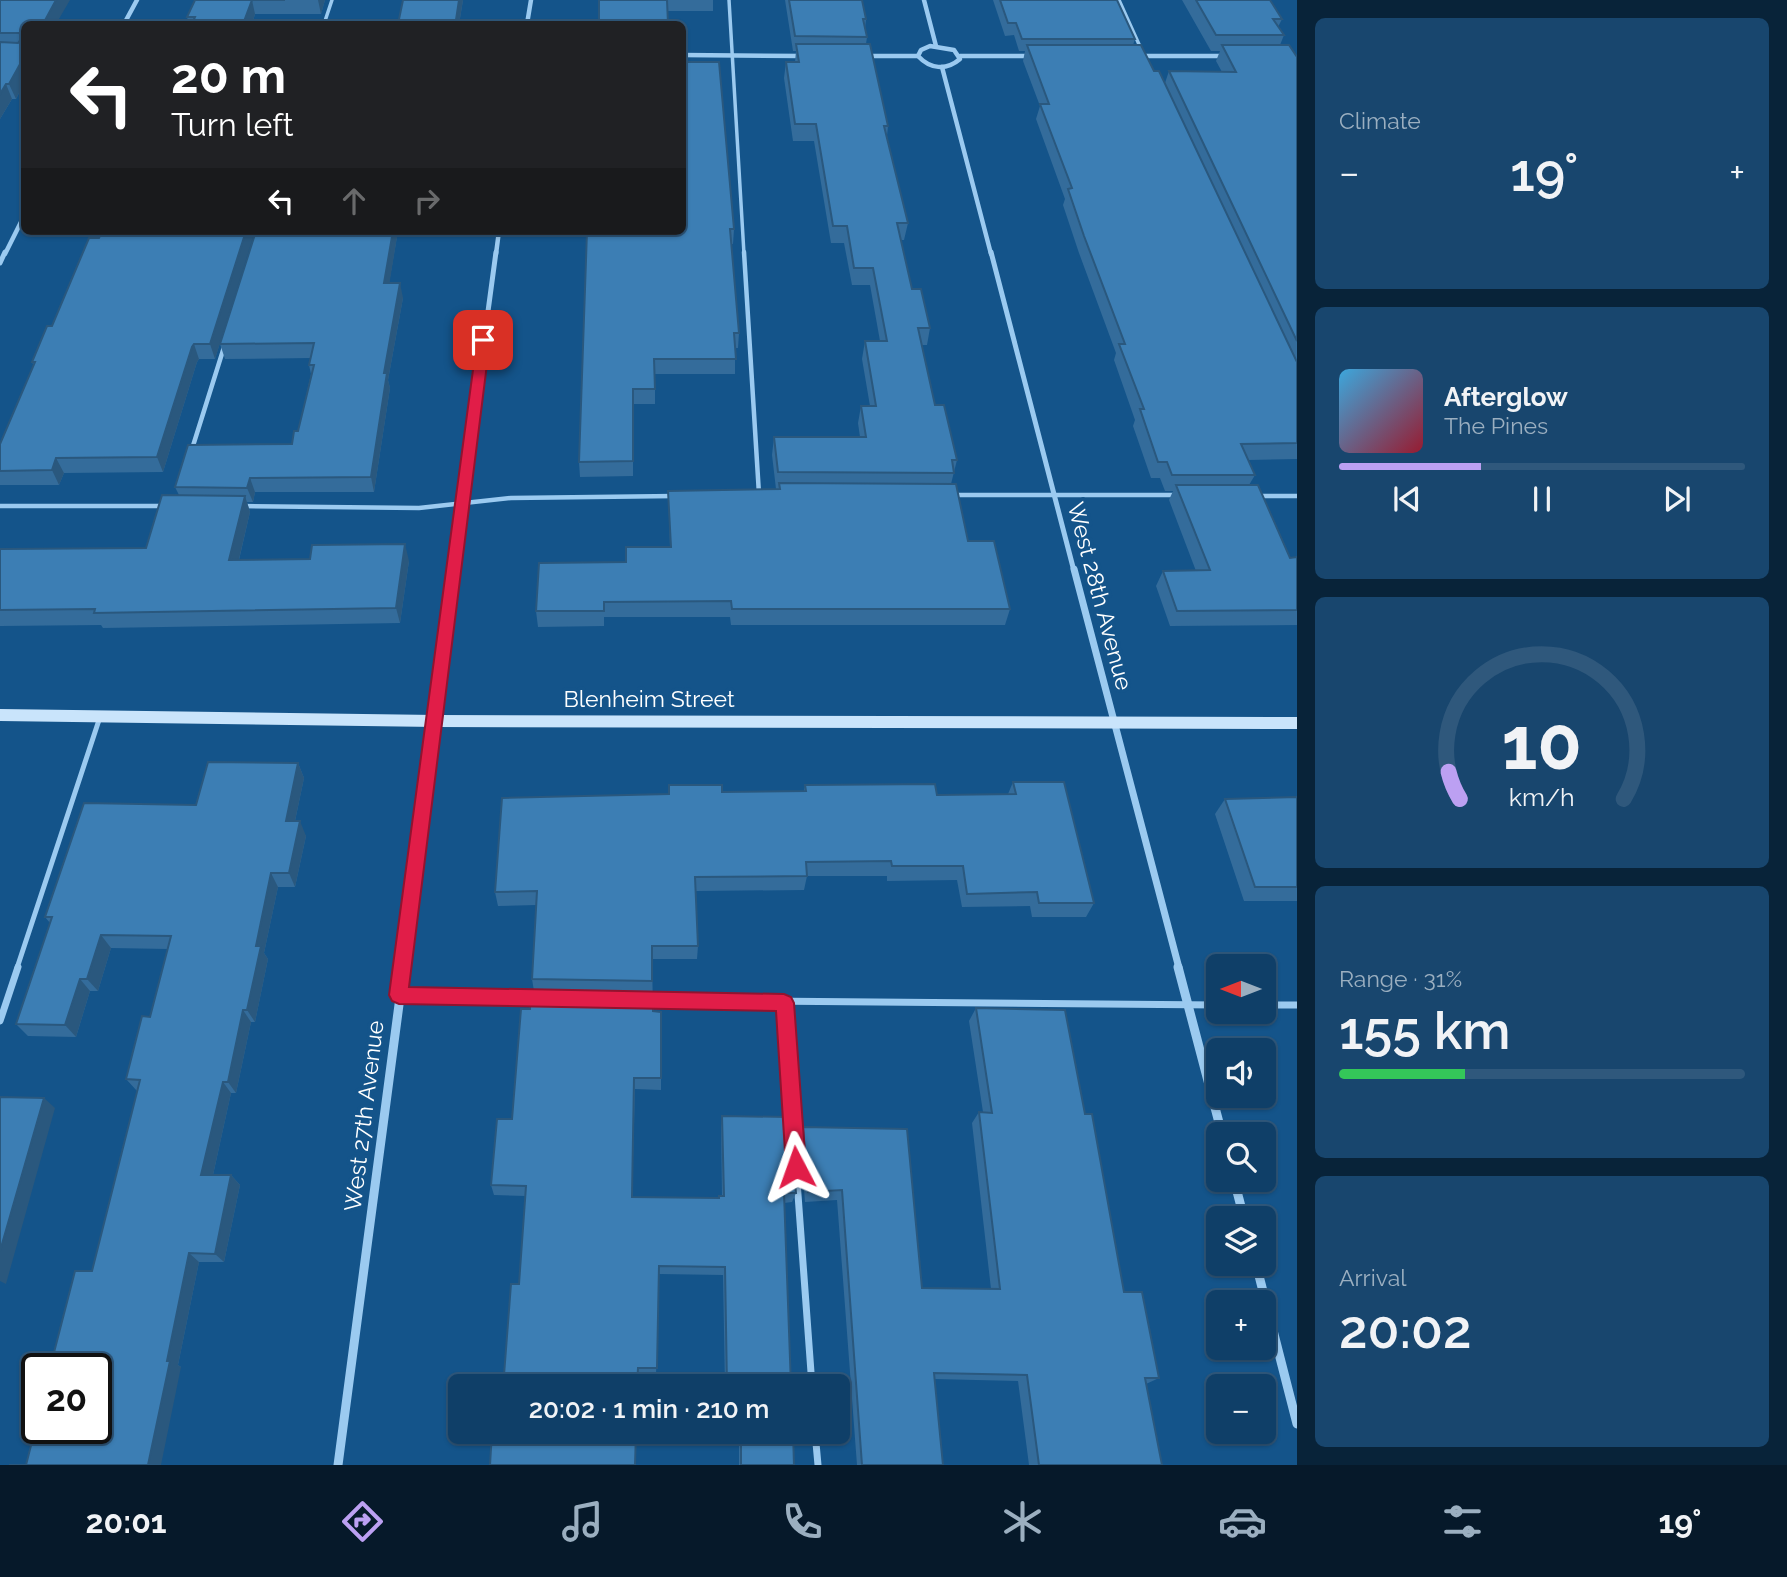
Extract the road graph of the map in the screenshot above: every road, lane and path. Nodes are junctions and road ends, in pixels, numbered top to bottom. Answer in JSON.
{"nodes":[{"id":1,"x":137,"y":0,"type":"edge"},
{"id":2,"x":332,"y":0,"type":"edge"},
{"id":3,"x":531,"y":0,"type":"edge"},
{"id":4,"x":729,"y":0,"type":"edge"},
{"id":5,"x":924,"y":0,"type":"edge"},
{"id":6,"x":1119,"y":0,"type":"edge"},
{"id":7,"x":126,"y":21,"type":"edge"},
{"id":8,"x":325,"y":21,"type":"edge"},
{"id":9,"x":528,"y":21,"type":"edge"},
{"id":10,"x":936,"y":46,"type":"junction"},
{"id":11,"x":686,"y":55,"type":"edge"},
{"id":12,"x":733,"y":55,"type":"junction"},
{"id":13,"x":813,"y":56,"type":"edge"},
{"id":14,"x":853,"y":56,"type":"edge"},
{"id":15,"x":918,"y":56,"type":"junction"},
{"id":16,"x":960,"y":56,"type":"junction"},
{"id":17,"x":1037,"y":56,"type":"edge"},
{"id":18,"x":1131,"y":56,"type":"edge"},
{"id":19,"x":1144,"y":56,"type":"junction"},
{"id":20,"x":1228,"y":56,"type":"edge"},
{"id":21,"x":1148,"y":65,"type":"edge"},
{"id":22,"x":943,"y":67,"type":"junction"},
{"id":23,"x":21,"y":222,"type":"edge"},
{"id":24,"x":498,"y":235,"type":"edge"},
{"id":25,"x":0,"y":263,"type":"edge"},
{"id":26,"x":228,"y":336,"type":"edge"},
{"id":27,"x":191,"y":453,"type":"edge"},
{"id":28,"x":745,"y":495,"type":"edge"},
{"id":29,"x":759,"y":495,"type":"junction"},
{"id":30,"x":773,"y":495,"type":"edge"},
{"id":31,"x":939,"y":495,"type":"edge"},
{"id":32,"x":1054,"y":495,"type":"junction"},
{"id":33,"x":1178,"y":495,"type":"edge"},
{"id":34,"x":1244,"y":495,"type":"edge"},
{"id":35,"x":677,"y":496,"type":"edge"},
{"id":36,"x":1297,"y":496,"type":"edge"},
{"id":37,"x":460,"y":504,"type":"junction"},
{"id":38,"x":0,"y":506,"type":"edge"},
{"id":39,"x":175,"y":506,"type":"edge"},
{"id":40,"x":229,"y":506,"type":"edge"},
{"id":41,"x":101,"y":714,"type":"junction"},
{"id":42,"x":0,"y":715,"type":"edge"},
{"id":43,"x":436,"y":721,"type":"junction"},
{"id":44,"x":1114,"y":723,"type":"junction"},
{"id":45,"x":1297,"y":723,"type":"edge"},
{"id":46,"x":399,"y":995,"type":"junction"},
{"id":47,"x":542,"y":998,"type":"edge"},
{"id":48,"x":636,"y":1000,"type":"edge"},
{"id":49,"x":784,"y":1003,"type":"junction"},
{"id":50,"x":1189,"y":1004,"type":"junction"},
{"id":51,"x":1206,"y":1005,"type":"edge"},
{"id":52,"x":1276,"y":1005,"type":"edge"},
{"id":53,"x":1297,"y":1005,"type":"edge"},
{"id":54,"x":0,"y":1021,"type":"edge"},
{"id":55,"x":1219,"y":1122,"type":"edge"},
{"id":56,"x":1259,"y":1276,"type":"edge"},
{"id":57,"x":811,"y":1374,"type":"edge"},
{"id":58,"x":1297,"y":1424,"type":"edge"},
{"id":59,"x":816,"y":1444,"type":"edge"},
{"id":60,"x":338,"y":1465,"type":"edge"},
{"id":61,"x":818,"y":1465,"type":"edge"}],
"edges":[{"from":1,"to":7,"type":"street"},
{"from":2,"to":8,"type":"lane"},
{"from":3,"to":9,"type":"street"},
{"from":4,"to":12,"type":"lane"},
{"from":5,"to":10,"type":"street"},
{"from":6,"to":19,"type":"lane"},
{"from":10,"to":15,"type":"street"},
{"from":10,"to":16,"type":"street"},
{"from":11,"to":12,"type":"street"},
{"from":12,"to":13,"type":"street"},
{"from":12,"to":29,"type":"lane"},
{"from":14,"to":15,"type":"street"},
{"from":15,"to":22,"type":"street"},
{"from":16,"to":17,"type":"street"},
{"from":16,"to":22,"type":"street"},
{"from":18,"to":19,"type":"street"},
{"from":19,"to":20,"type":"street"},
{"from":19,"to":21,"type":"lane"},
{"from":22,"to":32,"type":"street","name":"West 28th Avenue"},
{"from":23,"to":25,"type":"street"},
{"from":24,"to":37,"type":"street","name":"West 27th Avenue"},
{"from":26,"to":27,"type":"lane"},
{"from":28,"to":29,"type":"lane"},
{"from":29,"to":30,"type":"lane"},
{"from":31,"to":32,"type":"lane"},
{"from":32,"to":33,"type":"lane"},
{"from":32,"to":44,"type":"street","name":"West 28th Avenue"},
{"from":34,"to":36,"type":"lane"},
{"from":35,"to":37,"type":"lane"},
{"from":37,"to":40,"type":"lane"},
{"from":37,"to":43,"type":"street","name":"West 27th Avenue"},
{"from":38,"to":39,"type":"lane"},
{"from":41,"to":42,"type":"street","name":"Blenheim Street"},
{"from":41,"to":43,"type":"street","name":"Blenheim Street"},
{"from":41,"to":54,"type":"lane"},
{"from":43,"to":44,"type":"street","name":"Blenheim Street"},
{"from":43,"to":46,"type":"street","name":"West 27th Avenue"},
{"from":44,"to":45,"type":"street","name":"Blenheim Street"},
{"from":44,"to":50,"type":"street","name":"West 28th Avenue"},
{"from":46,"to":47,"type":"lane"},
{"from":46,"to":60,"type":"street","name":"West 27th Avenue"},
{"from":48,"to":49,"type":"lane"},
{"from":49,"to":50,"type":"lane"},
{"from":49,"to":57,"type":"lane"},
{"from":50,"to":51,"type":"lane"},
{"from":50,"to":55,"type":"street","name":"West 28th Avenue"},
{"from":52,"to":53,"type":"lane"},
{"from":56,"to":58,"type":"street"},
{"from":59,"to":61,"type":"lane"}]}
